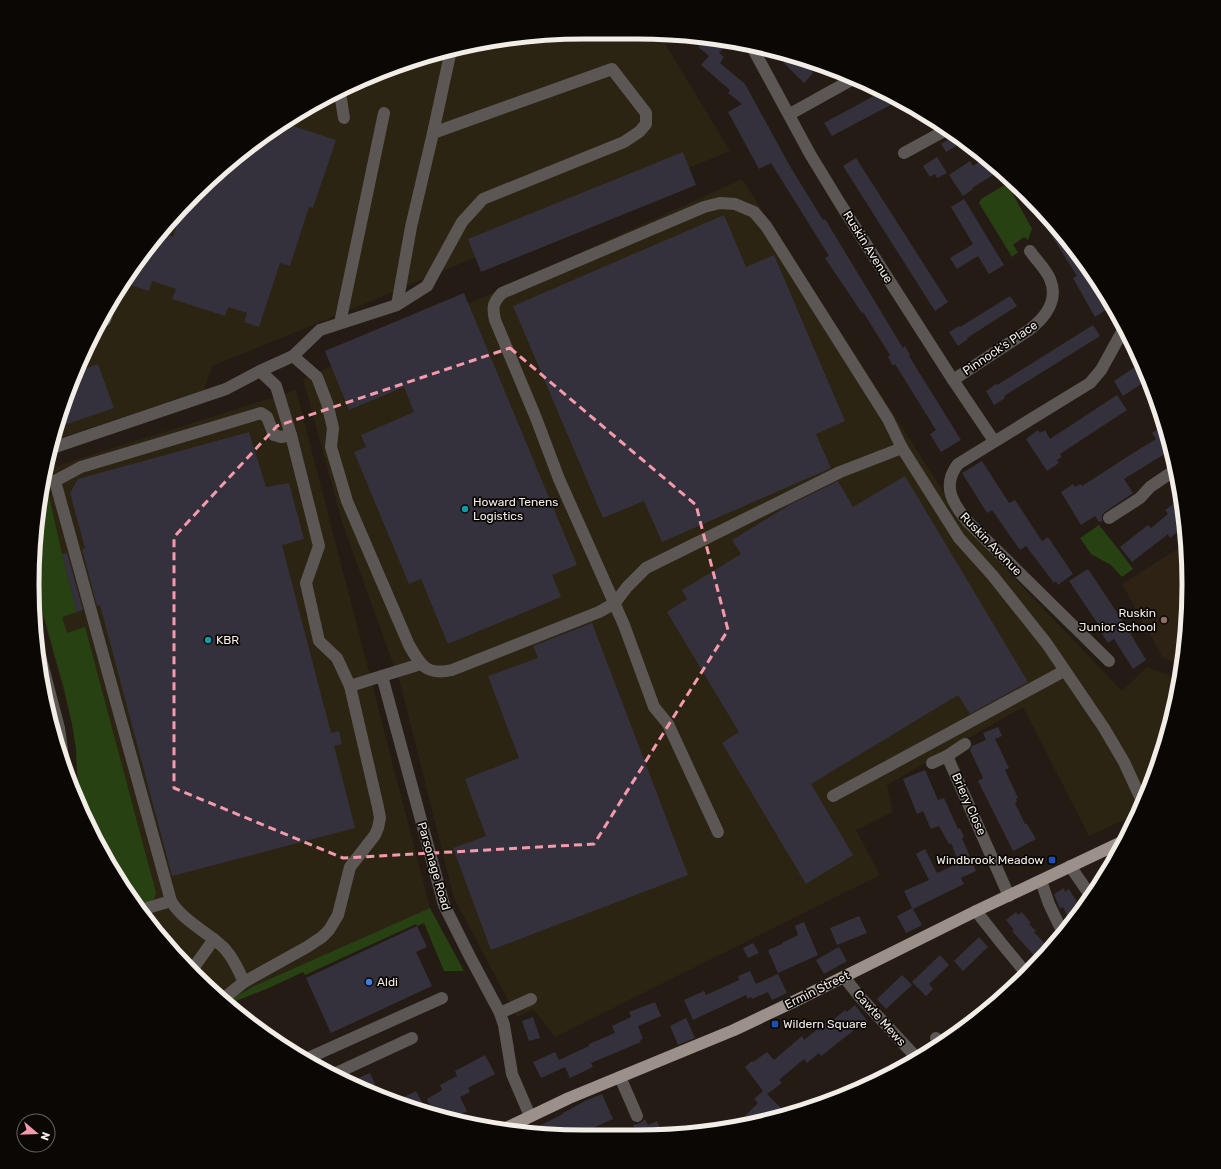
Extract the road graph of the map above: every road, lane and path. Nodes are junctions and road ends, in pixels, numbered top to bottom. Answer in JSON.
{"nodes":[{"id":1,"x":755,"y":52,"type":"edge"},
{"id":2,"x":450,"y":56,"type":"edge"},
{"id":3,"x":847,"y":82,"type":"edge"},
{"id":4,"x":341,"y":96,"type":"edge"},
{"id":5,"x":384,"y":113,"type":"dead end"},
{"id":6,"x":790,"y":114,"type":"junction"},
{"id":7,"x":344,"y":118,"type":"dead end"},
{"id":8,"x":942,"y":132,"type":"edge"},
{"id":9,"x":433,"y":133,"type":"junction"},
{"id":10,"x":904,"y":153,"type":"dead end"},
{"id":11,"x":1030,"y":251,"type":"dead end"},
{"id":12,"x":397,"y":305,"type":"junction"},
{"id":13,"x":340,"y":323,"type":"junction"},
{"id":14,"x":1121,"y":334,"type":"edge"},
{"id":15,"x":293,"y":356,"type":"junction"},
{"id":16,"x":260,"y":371,"type":"junction"},
{"id":17,"x":953,"y":380,"type":"junction"},
{"id":18,"x":289,"y":429,"type":"junction"},
{"id":19,"x":994,"y":441,"type":"junction"},
{"id":20,"x":57,"y":446,"type":"edge"},
{"id":21,"x":902,"y":448,"type":"junction"},
{"id":22,"x":1171,"y":473,"type":"edge"},
{"id":23,"x":1109,"y":518,"type":"dead end"},
{"id":24,"x":615,"y":603,"type":"junction"},
{"id":25,"x":1109,"y":661,"type":"dead end"},
{"id":26,"x":421,"y":664,"type":"junction"},
{"id":27,"x":1064,"y":671,"type":"junction"},
{"id":28,"x":382,"y":676,"type":"junction"},
{"id":29,"x":350,"y":686,"type":"junction"},
{"id":30,"x":56,"y":719,"type":"edge"},
{"id":31,"x":59,"y":731,"type":"edge"},
{"id":32,"x":965,"y":744,"type":"dead end"},
{"id":33,"x":947,"y":756,"type":"junction"},
{"id":34,"x":932,"y":763,"type":"dead end"},
{"id":35,"x":1139,"y":795,"type":"edge"},
{"id":36,"x":833,"y":796,"type":"dead end"},
{"id":37,"x":718,"y":832,"type":"dead end"},
{"id":38,"x":1116,"y":844,"type":"edge"},
{"id":39,"x":1070,"y":866,"type":"junction"},
{"id":40,"x":1041,"y":881,"type":"junction"},
{"id":41,"x":1087,"y":892,"type":"edge"},
{"id":42,"x":1009,"y":896,"type":"junction"},
{"id":43,"x":171,"y":901,"type":"junction"},
{"id":44,"x":146,"y":908,"type":"edge"},
{"id":45,"x":976,"y":911,"type":"junction"},
{"id":46,"x":1060,"y":927,"type":"dead end"},
{"id":47,"x":214,"y":939,"type":"junction"},
{"id":48,"x":195,"y":966,"type":"edge"},
{"id":49,"x":1023,"y":969,"type":"edge"},
{"id":50,"x":844,"y":976,"type":"junction"},
{"id":51,"x":244,"y":982,"type":"junction"},
{"id":52,"x":226,"y":996,"type":"edge"},
{"id":53,"x":442,"y":998,"type":"dead end"},
{"id":54,"x":531,"y":999,"type":"dead end"},
{"id":55,"x":500,"y":1013,"type":"junction"},
{"id":56,"x":412,"y":1038,"type":"dead end"},
{"id":57,"x":913,"y":1054,"type":"edge"},
{"id":58,"x":311,"y":1057,"type":"edge"},
{"id":59,"x":339,"y":1072,"type":"edge"},
{"id":60,"x":620,"y":1077,"type":"junction"},
{"id":61,"x":530,"y":1116,"type":"junction"},
{"id":62,"x":638,"y":1116,"type":"dead end"},
{"id":63,"x":512,"y":1125,"type":"edge"}],
"edges":[{"from":1,"to":6,"type":"street","name":"Ruskin Avenue"},
{"from":2,"to":9,"type":"street"},
{"from":3,"to":6,"type":"street"},
{"from":4,"to":7,"type":"street"},
{"from":5,"to":13,"type":"street"},
{"from":6,"to":17,"type":"street","name":"Ruskin Avenue"},
{"from":8,"to":10,"type":"street"},
{"from":9,"to":12,"type":"street"},
{"from":9,"to":12,"type":"street"},
{"from":11,"to":17,"type":"street","name":"Pinnock's Place"},
{"from":12,"to":13,"type":"street"},
{"from":13,"to":15,"type":"street"},
{"from":14,"to":19,"type":"street","name":"Ruskin Avenue"},
{"from":15,"to":16,"type":"street"},
{"from":15,"to":26,"type":"street"},
{"from":16,"to":18,"type":"street"},
{"from":16,"to":20,"type":"street"},
{"from":17,"to":19,"type":"street","name":"Ruskin Avenue"},
{"from":18,"to":29,"type":"street"},
{"from":18,"to":43,"type":"street"},
{"from":19,"to":25,"type":"street","name":"Ruskin Avenue"},
{"from":21,"to":24,"type":"street"},
{"from":21,"to":24,"type":"street"},
{"from":21,"to":27,"type":"street"},
{"from":22,"to":23,"type":"street"},
{"from":24,"to":26,"type":"street"},
{"from":24,"to":37,"type":"street"},
{"from":26,"to":28,"type":"street"},
{"from":27,"to":35,"type":"street"},
{"from":27,"to":36,"type":"street"},
{"from":28,"to":29,"type":"street"},
{"from":28,"to":55,"type":"street","name":"Parsonage Road"},
{"from":29,"to":51,"type":"street"},
{"from":30,"to":31,"type":"street"},
{"from":32,"to":33,"type":"street"},
{"from":33,"to":34,"type":"street"},
{"from":33,"to":42,"type":"street","name":"Briery Close"},
{"from":38,"to":39,"type":"main road","name":"Ermin Street"},
{"from":39,"to":40,"type":"main road","name":"Ermin Street"},
{"from":39,"to":41,"type":"street"},
{"from":40,"to":42,"type":"main road","name":"Ermin Street"},
{"from":40,"to":46,"type":"street"},
{"from":42,"to":45,"type":"main road","name":"Ermin Street"},
{"from":43,"to":44,"type":"street"},
{"from":43,"to":47,"type":"street"},
{"from":45,"to":49,"type":"street"},
{"from":45,"to":50,"type":"main road","name":"Ermin Street"},
{"from":47,"to":48,"type":"street"},
{"from":47,"to":51,"type":"street"},
{"from":50,"to":57,"type":"street","name":"Cawte Mews"},
{"from":50,"to":60,"type":"main road","name":"Ermin Street"},
{"from":51,"to":52,"type":"street"},
{"from":53,"to":58,"type":"street"},
{"from":54,"to":55,"type":"street"},
{"from":55,"to":61,"type":"street","name":"Parsonage Road"},
{"from":56,"to":59,"type":"street"},
{"from":60,"to":61,"type":"main road","name":"Ermin Street"},
{"from":60,"to":62,"type":"street"},
{"from":61,"to":63,"type":"main road","name":"Ermin Street"}]}
